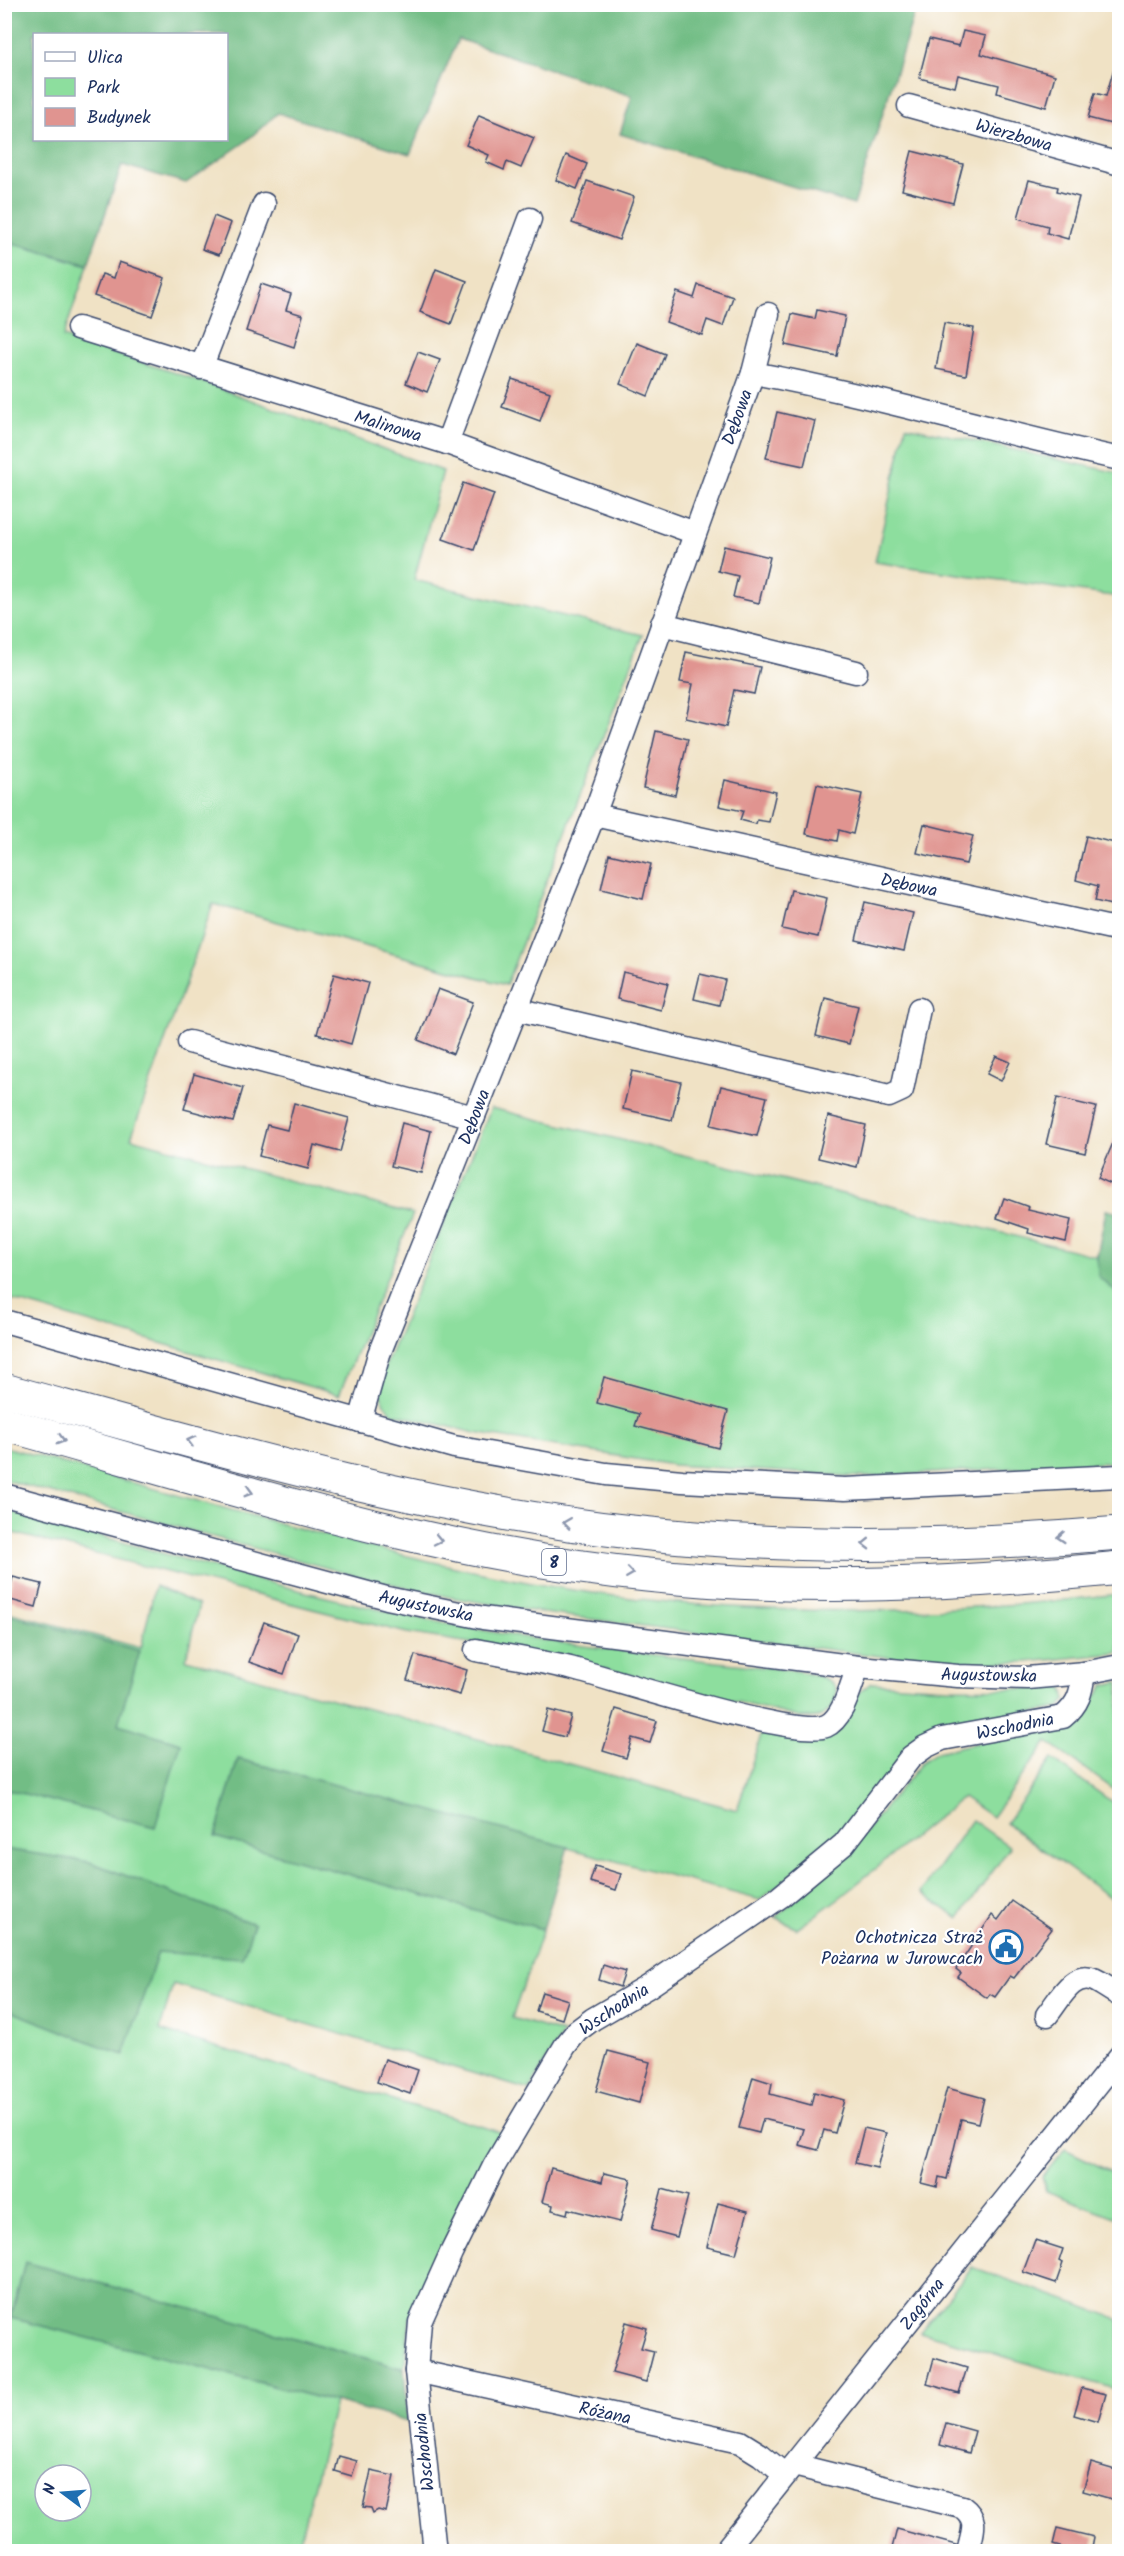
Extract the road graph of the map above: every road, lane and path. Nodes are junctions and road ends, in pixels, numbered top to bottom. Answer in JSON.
{"nodes":[{"id":1,"x":909,"y":106,"type":"dead end"},
{"id":2,"x":1119,"y":164,"type":"edge"},
{"id":3,"x":264,"y":204,"type":"dead end"},
{"id":4,"x":530,"y":219,"type":"dead end"},
{"id":5,"x":768,"y":314,"type":"dead end"},
{"id":6,"x":78,"y":328,"type":"dead end"},
{"id":7,"x":201,"y":368,"type":"junction"},
{"id":8,"x":753,"y":374,"type":"junction"},
{"id":9,"x":447,"y":443,"type":"junction"},
{"id":10,"x":1119,"y":459,"type":"edge"},
{"id":11,"x":695,"y":533,"type":"junction"},
{"id":12,"x":662,"y":624,"type":"junction"},
{"id":13,"x":856,"y":672,"type":"dead end"},
{"id":14,"x":594,"y":815,"type":"junction"},
{"id":15,"x":1119,"y":930,"type":"edge"},
{"id":16,"x":516,"y":1009,"type":"junction"},
{"id":17,"x":920,"y":1009,"type":"dead end"},
{"id":18,"x":189,"y":1042,"type":"dead end"},
{"id":19,"x":474,"y":1117,"type":"junction"},
{"id":20,"x":4,"y":1321,"type":"edge"},
{"id":21,"x":4,"y":1390,"type":"edge"},
{"id":22,"x":360,"y":1421,"type":"junction"},
{"id":23,"x":4,"y":1424,"type":"edge"},
{"id":24,"x":1119,"y":1476,"type":"edge"},
{"id":25,"x":4,"y":1495,"type":"edge"},
{"id":26,"x":1119,"y":1533,"type":"edge"},
{"id":27,"x":1119,"y":1568,"type":"edge"},
{"id":28,"x":476,"y":1650,"type":"dead end"},
{"id":29,"x":1119,"y":1666,"type":"edge"},
{"id":30,"x":858,"y":1667,"type":"junction"},
{"id":31,"x":1084,"y":1673,"type":"junction"},
{"id":32,"x":1119,"y":1995,"type":"edge"},
{"id":33,"x":1047,"y":2015,"type":"dead end"},
{"id":34,"x":1119,"y":2056,"type":"edge"},
{"id":35,"x":416,"y":2371,"type":"junction"},
{"id":36,"x":789,"y":2470,"type":"junction"},
{"id":37,"x":989,"y":2505,"type":"dead end"},
{"id":38,"x":962,"y":2507,"type":"junction"},
{"id":39,"x":435,"y":2552,"type":"edge"},
{"id":40,"x":724,"y":2552,"type":"edge"},
{"id":41,"x":968,"y":2552,"type":"edge"}],
"edges":[{"from":1,"to":2,"type":"street","name":"Wierzbowa"},
{"from":3,"to":7,"type":"street"},
{"from":4,"to":9,"type":"street"},
{"from":5,"to":8,"type":"street"},
{"from":6,"to":7,"type":"street","name":"Malinowa"},
{"from":7,"to":9,"type":"street","name":"Malinowa"},
{"from":8,"to":10,"type":"street","name":"Dębowa"},
{"from":8,"to":11,"type":"street","name":"Dębowa"},
{"from":9,"to":11,"type":"street","name":"Malinowa"},
{"from":11,"to":12,"type":"street","name":"Dębowa"},
{"from":12,"to":13,"type":"street"},
{"from":12,"to":14,"type":"street","name":"Dębowa"},
{"from":14,"to":15,"type":"street","name":"Dębowa"},
{"from":14,"to":16,"type":"street","name":"Dębowa"},
{"from":16,"to":17,"type":"street"},
{"from":16,"to":19,"type":"street","name":"Dębowa"},
{"from":18,"to":19,"type":"street"},
{"from":19,"to":22,"type":"street","name":"Dębowa"},
{"from":20,"to":22,"type":"street"},
{"from":26,"to":21,"type":"highway","number":"8","one_way":true},
{"from":22,"to":24,"type":"street"},
{"from":23,"to":27,"type":"highway","number":"8","one_way":true},
{"from":25,"to":30,"type":"street","name":"Augustowska"},
{"from":28,"to":30,"type":"street","name":"Augustowska"},
{"from":29,"to":31,"type":"street","name":"Augustowska"},
{"from":30,"to":31,"type":"street","name":"Augustowska"},
{"from":31,"to":35,"type":"street","name":"Wschodnia"},
{"from":32,"to":33,"type":"street"},
{"from":34,"to":36,"type":"street","name":"Zagórna"},
{"from":35,"to":36,"type":"street","name":"Różana"},
{"from":35,"to":39,"type":"street","name":"Wschodnia"},
{"from":36,"to":38,"type":"street"},
{"from":36,"to":40,"type":"street","name":"Zagórna"},
{"from":37,"to":38,"type":"street"},
{"from":38,"to":41,"type":"street"}]}
